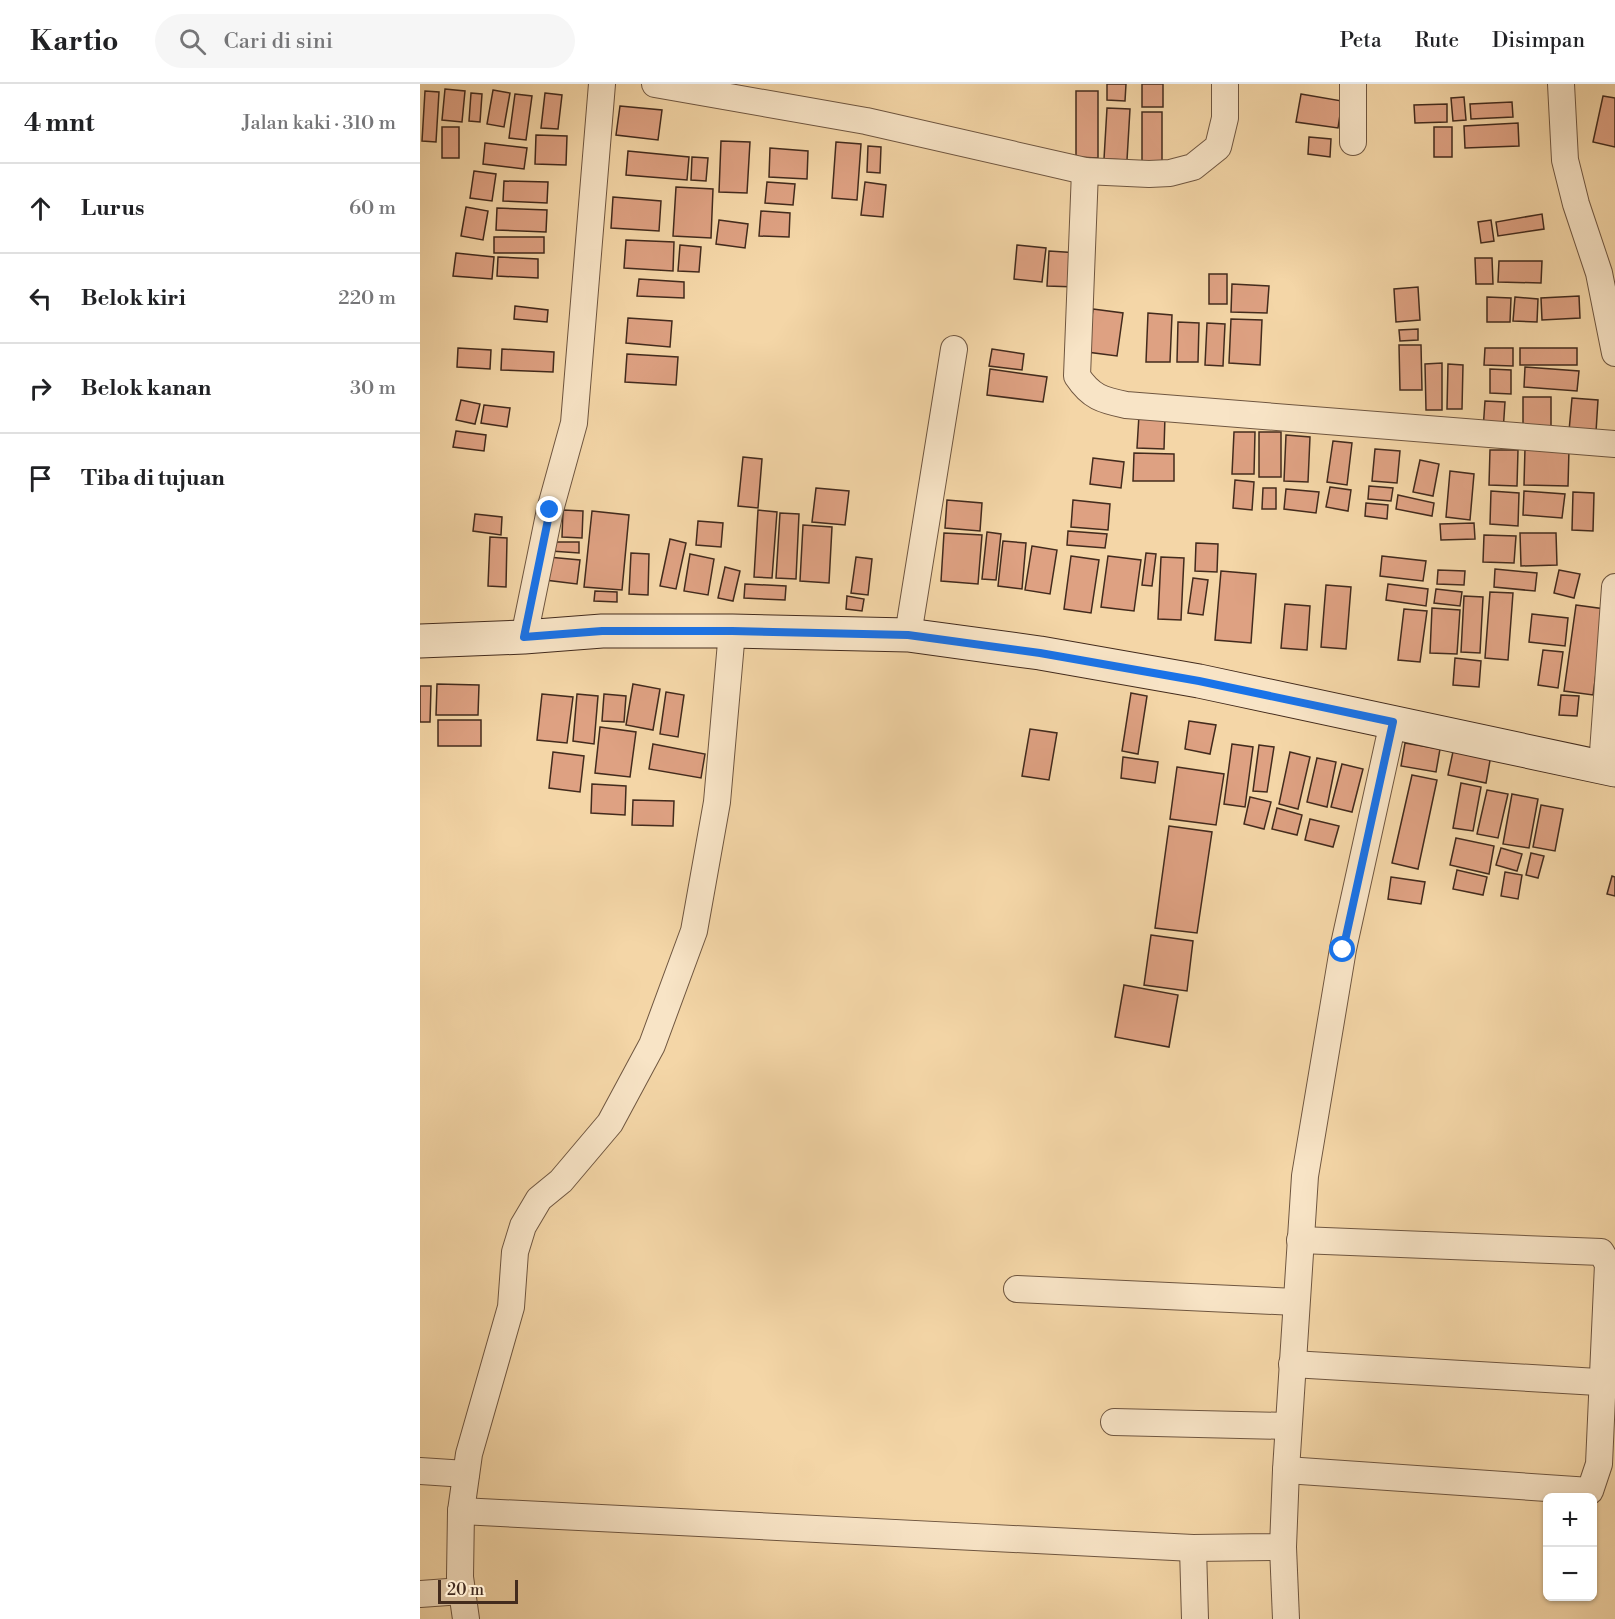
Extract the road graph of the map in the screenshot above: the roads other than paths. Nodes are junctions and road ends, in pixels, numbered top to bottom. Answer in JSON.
{"nodes":[{"id":1,"x":602,"y":84,"type":"edge"},
{"id":2,"x":655,"y":84,"type":"edge"},
{"id":3,"x":1226,"y":84,"type":"edge"},
{"id":4,"x":1353,"y":84,"type":"edge"},
{"id":5,"x":1561,"y":84,"type":"edge"},
{"id":6,"x":1353,"y":142,"type":"dead end"},
{"id":7,"x":1085,"y":171,"type":"junction"},
{"id":8,"x":954,"y":349,"type":"dead end"},
{"id":9,"x":1615,"y":353,"type":"edge"},
{"id":10,"x":1615,"y":444,"type":"edge"},
{"id":11,"x":1615,"y":587,"type":"edge"},
{"id":12,"x":732,"y":631,"type":"junction"},
{"id":13,"x":908,"y":635,"type":"junction"},
{"id":14,"x":524,"y":637,"type":"junction"},
{"id":15,"x":420,"y":641,"type":"edge"},
{"id":16,"x":1393,"y":722,"type":"junction"},
{"id":17,"x":1608,"y":768,"type":"edge"},
{"id":18,"x":1300,"y":1240,"type":"junction"},
{"id":19,"x":1017,"y":1289,"type":"dead end"},
{"id":20,"x":1296,"y":1302,"type":"junction"},
{"id":21,"x":1292,"y":1364,"type":"junction"},
{"id":22,"x":1609,"y":1383,"type":"edge"},
{"id":23,"x":1114,"y":1422,"type":"dead end"},
{"id":24,"x":1288,"y":1426,"type":"junction"},
{"id":25,"x":1286,"y":1470,"type":"junction"},
{"id":26,"x":420,"y":1471,"type":"edge"},
{"id":27,"x":466,"y":1474,"type":"junction"},
{"id":28,"x":461,"y":1511,"type":"junction"},
{"id":29,"x":1283,"y":1547,"type":"junction"},
{"id":30,"x":1193,"y":1548,"type":"junction"},
{"id":31,"x":462,"y":1591,"type":"junction"},
{"id":32,"x":420,"y":1594,"type":"edge"},
{"id":33,"x":466,"y":1619,"type":"edge"},
{"id":34,"x":1195,"y":1619,"type":"edge"},
{"id":35,"x":1286,"y":1619,"type":"edge"}],
"edges":[{"from":1,"to":14,"type":"street"},
{"from":2,"to":7,"type":"street"},
{"from":3,"to":7,"type":"street"},
{"from":4,"to":6,"type":"street"},
{"from":5,"to":9,"type":"street"},
{"from":7,"to":10,"type":"street"},
{"from":8,"to":13,"type":"street"},
{"from":11,"to":17,"type":"street"},
{"from":12,"to":13,"type":"main road"},
{"from":12,"to":14,"type":"main road"},
{"from":12,"to":27,"type":"street"},
{"from":13,"to":16,"type":"main road"},
{"from":14,"to":15,"type":"main road"},
{"from":16,"to":17,"type":"main road"},
{"from":16,"to":18,"type":"street"},
{"from":18,"to":20,"type":"street"},
{"from":18,"to":22,"type":"street"},
{"from":19,"to":20,"type":"street"},
{"from":20,"to":21,"type":"street"},
{"from":21,"to":22,"type":"street"},
{"from":21,"to":24,"type":"street"},
{"from":22,"to":25,"type":"street"},
{"from":23,"to":24,"type":"street"},
{"from":24,"to":25,"type":"street"},
{"from":25,"to":29,"type":"street"},
{"from":26,"to":27,"type":"street"},
{"from":27,"to":28,"type":"street"},
{"from":28,"to":30,"type":"street"},
{"from":28,"to":31,"type":"street"},
{"from":29,"to":30,"type":"street"},
{"from":29,"to":35,"type":"street"},
{"from":30,"to":34,"type":"street"},
{"from":31,"to":32,"type":"street"},
{"from":31,"to":33,"type":"street"}]}
